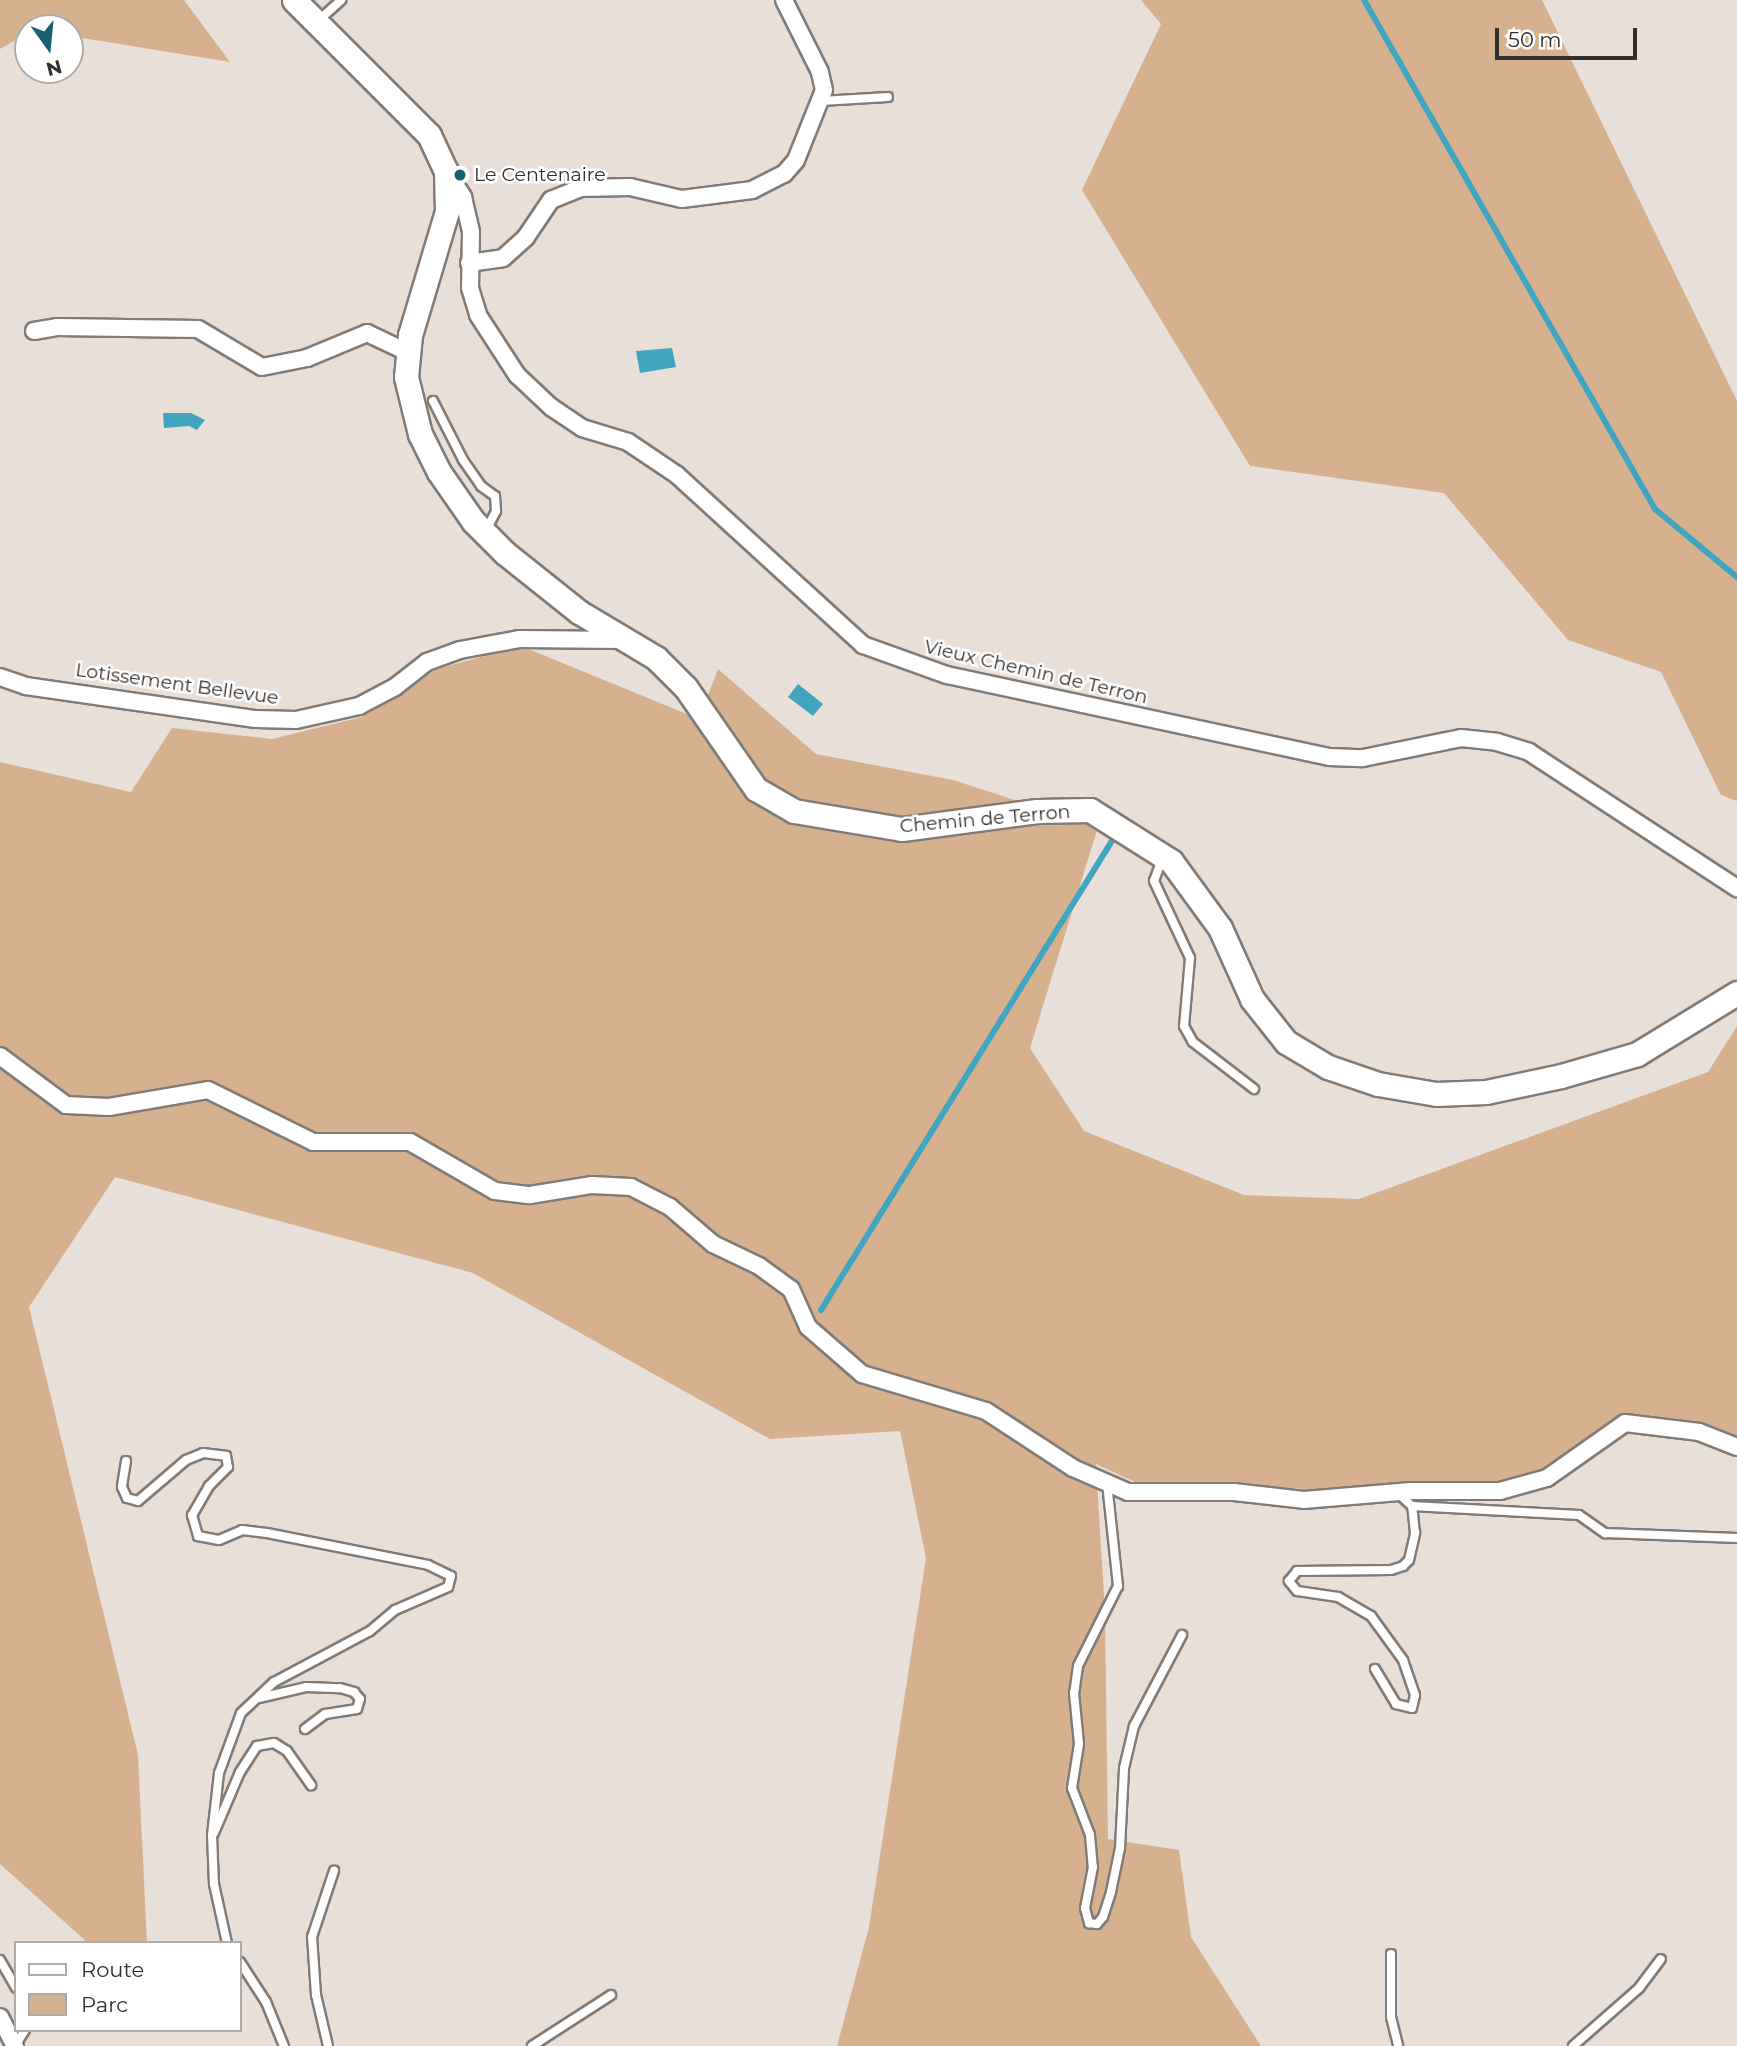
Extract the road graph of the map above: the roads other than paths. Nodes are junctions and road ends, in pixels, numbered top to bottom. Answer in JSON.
{"nodes":[{"id":1,"x":294,"y":0,"type":"edge"},
{"id":2,"x":341,"y":0,"type":"edge"},
{"id":3,"x":784,"y":0,"type":"edge"},
{"id":4,"x":317,"y":23,"type":"junction"},
{"id":5,"x":888,"y":97,"type":"dead end"},
{"id":6,"x":821,"y":101,"type":"junction"},
{"id":7,"x":446,"y":170,"type":"junction"},
{"id":8,"x":469,"y":263,"type":"junction"},
{"id":9,"x":34,"y":331,"type":"dead end"},
{"id":10,"x":407,"y":352,"type":"junction"},
{"id":11,"x":433,"y":401,"type":"dead end"},
{"id":12,"x":485,"y":533,"type":"junction"},
{"id":13,"x":625,"y":640,"type":"junction"},
{"id":14,"x":0,"y":677,"type":"edge"},
{"id":15,"x":1164,"y":856,"type":"junction"},
{"id":16,"x":1737,"y":888,"type":"edge"},
{"id":17,"x":1737,"y":993,"type":"edge"},
{"id":18,"x":0,"y":1056,"type":"edge"},
{"id":19,"x":1254,"y":1089,"type":"dead end"},
{"id":20,"x":1737,"y":1447,"type":"edge"},
{"id":21,"x":126,"y":1461,"type":"dead end"},
{"id":22,"x":1107,"y":1483,"type":"junction"},
{"id":23,"x":1406,"y":1501,"type":"junction"},
{"id":24,"x":1737,"y":1538,"type":"edge"},
{"id":25,"x":1182,"y":1635,"type":"dead end"},
{"id":26,"x":1375,"y":1669,"type":"dead end"},
{"id":27,"x":256,"y":1699,"type":"junction"},
{"id":28,"x":305,"y":1729,"type":"dead end"},
{"id":29,"x":311,"y":1784,"type":"dead end"},
{"id":30,"x":212,"y":1836,"type":"junction"},
{"id":31,"x":334,"y":1871,"type":"dead end"},
{"id":32,"x":228,"y":1941,"type":"edge"},
{"id":33,"x":1391,"y":1954,"type":"dead end"},
{"id":34,"x":1661,"y":1959,"type":"dead end"},
{"id":35,"x":0,"y":1961,"type":"edge"},
{"id":36,"x":242,"y":1965,"type":"edge"},
{"id":37,"x":14,"y":1985,"type":"edge"},
{"id":38,"x":611,"y":1995,"type":"dead end"},
{"id":39,"x":0,"y":2017,"type":"edge"},
{"id":40,"x":15,"y":2046,"type":"edge"},
{"id":41,"x":284,"y":2046,"type":"edge"},
{"id":42,"x":328,"y":2046,"type":"edge"},
{"id":43,"x":532,"y":2046,"type":"edge"},
{"id":44,"x":1398,"y":2046,"type":"edge"},
{"id":45,"x":1573,"y":2046,"type":"edge"}],
"edges":[{"from":1,"to":4,"type":"street","name":"Chemin de Terron"},
{"from":2,"to":4,"type":"lane"},
{"from":3,"to":6,"type":"street"},
{"from":4,"to":7,"type":"street","name":"Chemin de Terron"},
{"from":5,"to":6,"type":"lane"},
{"from":6,"to":8,"type":"street"},
{"from":7,"to":8,"type":"street","name":"Vieux Chemin de Terron"},
{"from":7,"to":10,"type":"street","name":"Chemin de Terron"},
{"from":8,"to":16,"type":"street","name":"Vieux Chemin de Terron"},
{"from":9,"to":10,"type":"street"},
{"from":10,"to":12,"type":"street","name":"Chemin de Terron"},
{"from":11,"to":12,"type":"lane"},
{"from":12,"to":13,"type":"street","name":"Chemin de Terron"},
{"from":13,"to":14,"type":"street","name":"Lotissement Bellevue"},
{"from":13,"to":15,"type":"street","name":"Chemin de Terron"},
{"from":15,"to":17,"type":"street","name":"Chemin de Terron"},
{"from":15,"to":19,"type":"lane"},
{"from":18,"to":22,"type":"street"},
{"from":20,"to":23,"type":"street"},
{"from":21,"to":27,"type":"lane"},
{"from":22,"to":23,"type":"street"},
{"from":22,"to":25,"type":"lane"},
{"from":23,"to":24,"type":"lane"},
{"from":23,"to":26,"type":"lane"},
{"from":27,"to":28,"type":"lane"},
{"from":27,"to":30,"type":"lane"},
{"from":29,"to":30,"type":"lane"},
{"from":30,"to":32,"type":"lane"},
{"from":31,"to":42,"type":"lane"},
{"from":33,"to":44,"type":"lane"},
{"from":34,"to":45,"type":"lane"},
{"from":35,"to":37,"type":"lane"},
{"from":36,"to":41,"type":"lane"},
{"from":38,"to":43,"type":"lane"},
{"from":39,"to":40,"type":"street"}]}
